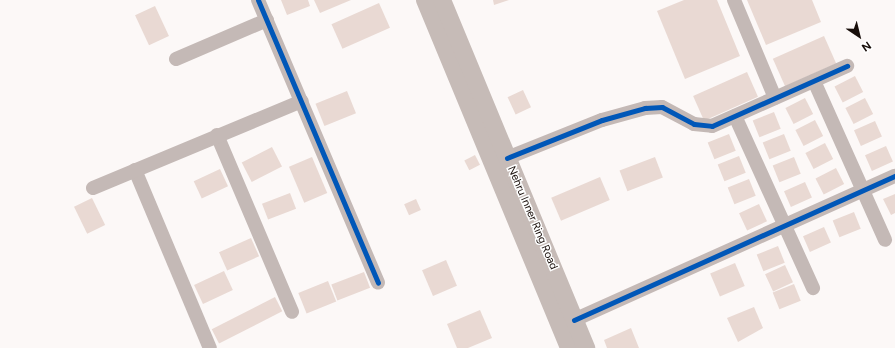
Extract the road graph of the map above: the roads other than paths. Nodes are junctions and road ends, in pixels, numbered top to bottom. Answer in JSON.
{"nodes":[{"id":1,"x":258,"y":0,"type":"edge"},
{"id":2,"x":425,"y":0,"type":"edge"},
{"id":3,"x":442,"y":0,"type":"edge"},
{"id":4,"x":734,"y":0,"type":"edge"},
{"id":5,"x":267,"y":20,"type":"junction"},
{"id":6,"x":176,"y":59,"type":"dead end"},
{"id":7,"x":847,"y":66,"type":"dead end"},
{"id":8,"x":814,"y":81,"type":"junction"},
{"id":9,"x":775,"y":98,"type":"junction"},
{"id":10,"x":302,"y":101,"type":"junction"},
{"id":11,"x":735,"y":116,"type":"junction"},
{"id":12,"x":217,"y":135,"type":"junction"},
{"id":13,"x":507,"y":158,"type":"junction"},
{"id":14,"x":135,"y":170,"type":"junction"},
{"id":15,"x":895,"y":176,"type":"edge"},
{"id":16,"x":94,"y":188,"type":"dead end"},
{"id":17,"x":862,"y":191,"type":"junction"},
{"id":18,"x":783,"y":225,"type":"junction"},
{"id":19,"x":885,"y":240,"type":"dead end"},
{"id":20,"x":378,"y":283,"type":"dead end"},
{"id":21,"x":813,"y":288,"type":"dead end"},
{"id":22,"x":292,"y":312,"type":"dead end"},
{"id":23,"x":574,"y":320,"type":"junction"},
{"id":24,"x":210,"y":348,"type":"edge"},
{"id":25,"x":569,"y":348,"type":"edge"},
{"id":26,"x":586,"y":348,"type":"edge"}],
"edges":[{"from":1,"to":5,"type":"street"},
{"from":2,"to":25,"type":"main road","name":"Nehru Inner Ring Road"},
{"from":3,"to":13,"type":"main road","name":"Nehru Inner Ring Road"},
{"from":4,"to":9,"type":"street"},
{"from":5,"to":6,"type":"street"},
{"from":5,"to":10,"type":"street"},
{"from":7,"to":8,"type":"street"},
{"from":8,"to":9,"type":"street"},
{"from":8,"to":17,"type":"street"},
{"from":9,"to":11,"type":"street"},
{"from":10,"to":12,"type":"street"},
{"from":10,"to":20,"type":"street"},
{"from":11,"to":13,"type":"street"},
{"from":11,"to":18,"type":"street"},
{"from":12,"to":14,"type":"street"},
{"from":12,"to":22,"type":"street"},
{"from":13,"to":23,"type":"main road","name":"Nehru Inner Ring Road"},
{"from":14,"to":16,"type":"street"},
{"from":14,"to":24,"type":"street"},
{"from":15,"to":17,"type":"street"},
{"from":17,"to":18,"type":"street"},
{"from":17,"to":19,"type":"street"},
{"from":18,"to":21,"type":"street"},
{"from":18,"to":23,"type":"street"},
{"from":23,"to":26,"type":"main road","name":"Nehru Inner Ring Road"}]}
